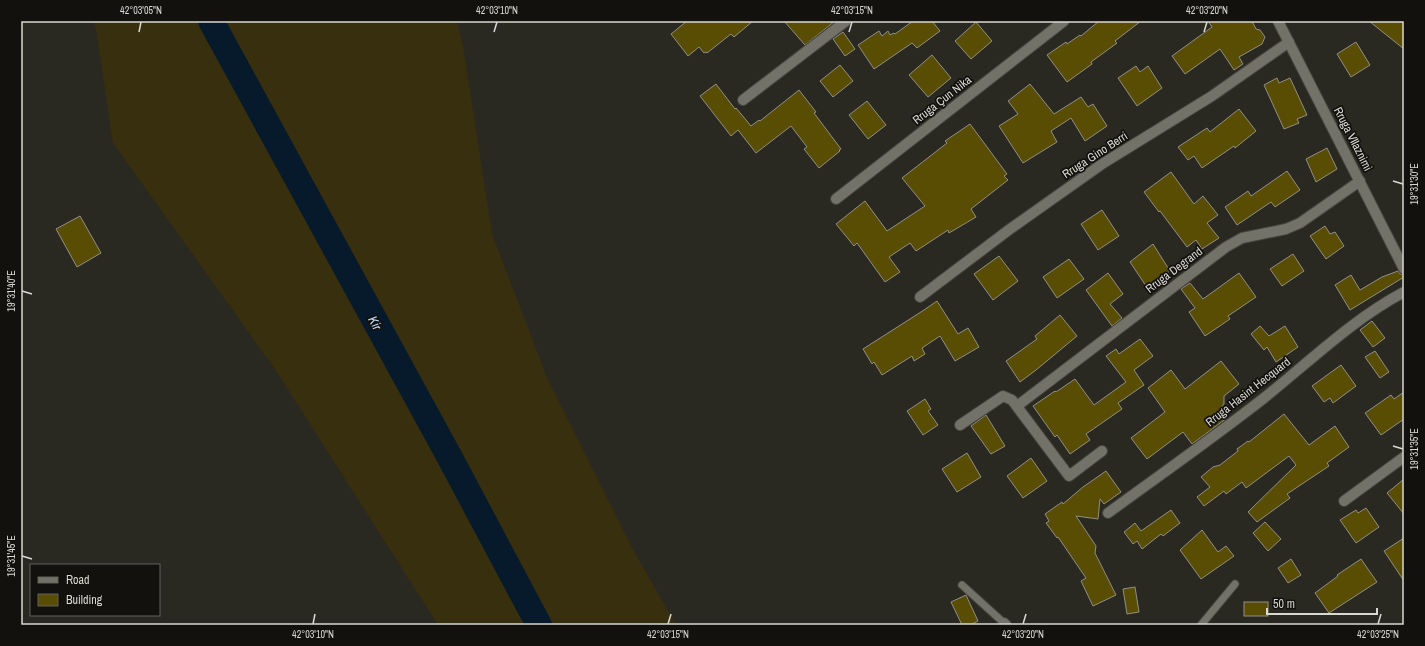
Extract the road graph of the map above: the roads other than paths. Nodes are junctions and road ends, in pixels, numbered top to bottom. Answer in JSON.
{"nodes":[{"id":1,"x":846,"y":21,"type":"edge"},
{"id":2,"x":1064,"y":21,"type":"edge"},
{"id":3,"x":1278,"y":21,"type":"edge"},
{"id":4,"x":1289,"y":42,"type":"junction"},
{"id":5,"x":743,"y":100,"type":"dead end"},
{"id":6,"x":1360,"y":182,"type":"junction"},
{"id":7,"x":836,"y":199,"type":"dead end"},
{"id":8,"x":1404,"y":269,"type":"edge"},
{"id":9,"x":1404,"y":292,"type":"edge"},
{"id":10,"x":920,"y":297,"type":"dead end"},
{"id":11,"x":1017,"y":406,"type":"junction"},
{"id":12,"x":960,"y":425,"type":"dead end"},
{"id":13,"x":1102,"y":452,"type":"dead end"},
{"id":14,"x":1404,"y":457,"type":"edge"},
{"id":15,"x":1344,"y":501,"type":"dead end"},
{"id":16,"x":1108,"y":513,"type":"dead end"},
{"id":17,"x":1235,"y":584,"type":"dead end"},
{"id":18,"x":962,"y":585,"type":"dead end"},
{"id":19,"x":1005,"y":624,"type":"edge"},
{"id":20,"x":1201,"y":625,"type":"edge"}],
"edges":[{"from":1,"to":5,"type":"street"},
{"from":2,"to":7,"type":"street","name":"Rruga Çun Nika"},
{"from":3,"to":4,"type":"street","name":"Rruga Vllaznimi"},
{"from":4,"to":6,"type":"street","name":"Rruga Vllaznimi"},
{"from":4,"to":10,"type":"street","name":"Rruga Gino Berri"},
{"from":6,"to":8,"type":"street","name":"Rruga Vllaznimi"},
{"from":6,"to":11,"type":"street","name":"Rruga Degrand"},
{"from":9,"to":16,"type":"street","name":"Rruga Hasint Hecquard"},
{"from":11,"to":12,"type":"street"},
{"from":11,"to":13,"type":"street"},
{"from":14,"to":15,"type":"street"},
{"from":17,"to":20,"type":"lane"},
{"from":18,"to":19,"type":"lane"}]}
